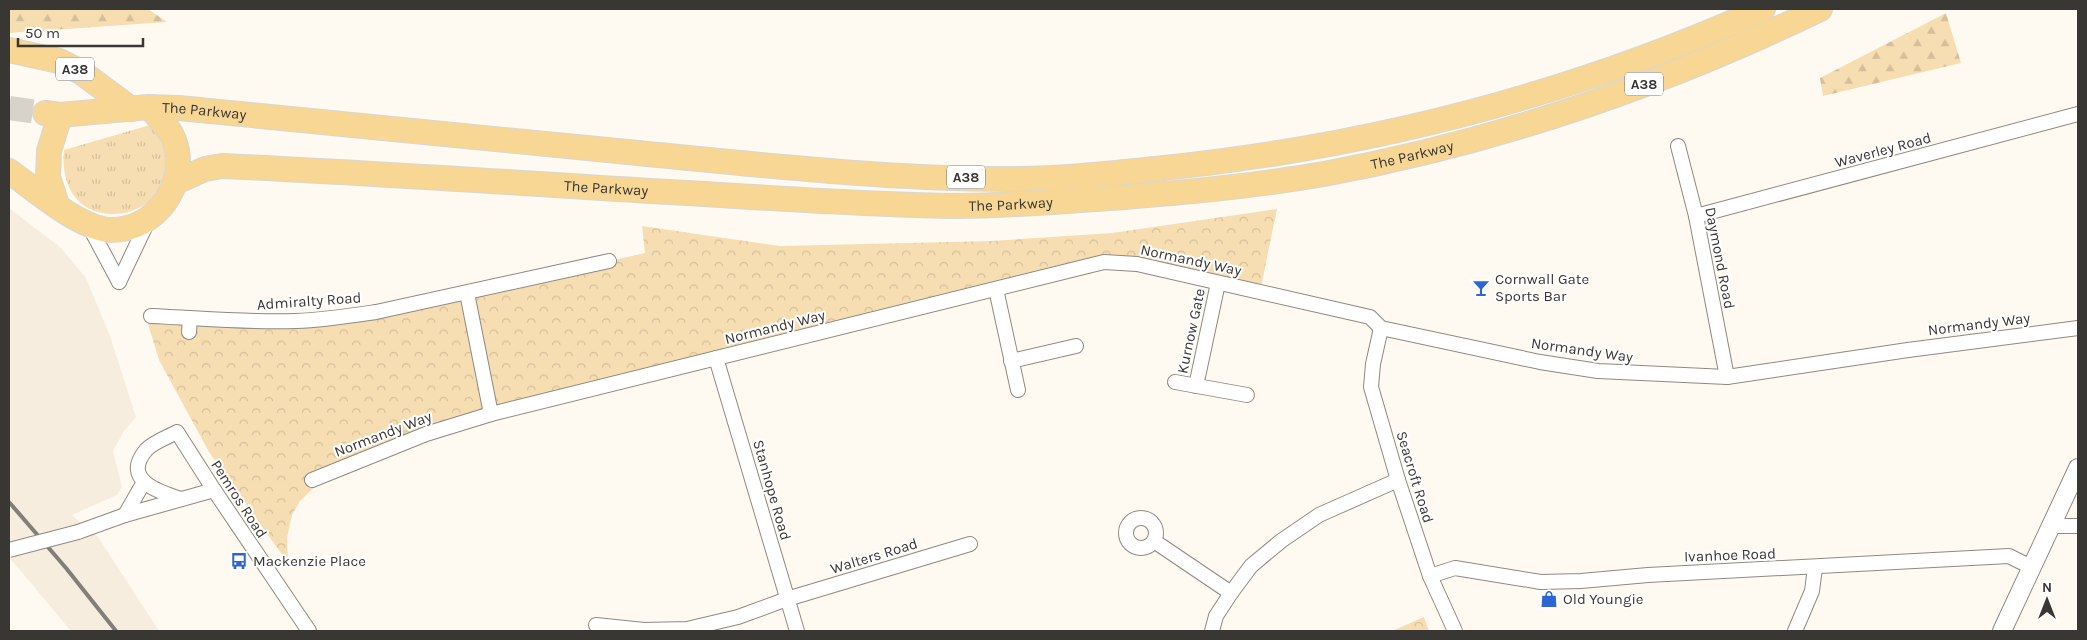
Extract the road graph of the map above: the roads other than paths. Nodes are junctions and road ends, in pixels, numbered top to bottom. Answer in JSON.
{"nodes":[{"id":1,"x":1763,"y":9,"type":"edge"},
{"id":2,"x":1820,"y":9,"type":"edge"},
{"id":3,"x":9,"y":50,"type":"edge"},
{"id":4,"x":140,"y":108,"type":"junction"},
{"id":5,"x":2078,"y":114,"type":"edge"},
{"id":6,"x":1678,"y":146,"type":"dead end"},
{"id":7,"x":9,"y":171,"type":"edge"},
{"id":8,"x":176,"y":182,"type":"junction"},
{"id":9,"x":57,"y":204,"type":"junction"},
{"id":10,"x":1696,"y":216,"type":"junction"},
{"id":11,"x":149,"y":219,"type":"junction"},
{"id":12,"x":89,"y":226,"type":"junction"},
{"id":13,"x":609,"y":261,"type":"dead end"},
{"id":14,"x":1218,"y":283,"type":"junction"},
{"id":15,"x":996,"y":289,"type":"junction"},
{"id":16,"x":467,"y":293,"type":"junction"},
{"id":17,"x":151,"y":316,"type":"dead end"},
{"id":18,"x":1380,"y":328,"type":"junction"},
{"id":19,"x":2078,"y":328,"type":"edge"},
{"id":20,"x":1076,"y":346,"type":"dead end"},
{"id":21,"x":716,"y":358,"type":"junction"},
{"id":22,"x":1011,"y":361,"type":"junction"},
{"id":23,"x":1727,"y":377,"type":"junction"},
{"id":24,"x":1175,"y":382,"type":"dead end"},
{"id":25,"x":1196,"y":386,"type":"junction"},
{"id":26,"x":1018,"y":390,"type":"dead end"},
{"id":27,"x":1247,"y":395,"type":"dead end"},
{"id":28,"x":491,"y":414,"type":"junction"},
{"id":29,"x":2078,"y":468,"type":"edge"},
{"id":30,"x":312,"y":480,"type":"dead end"},
{"id":31,"x":1398,"y":480,"type":"junction"},
{"id":32,"x":144,"y":482,"type":"junction"},
{"id":33,"x":214,"y":490,"type":"junction"},
{"id":34,"x":181,"y":499,"type":"junction"},
{"id":35,"x":125,"y":515,"type":"junction"},
{"id":36,"x":2050,"y":526,"type":"junction"},
{"id":37,"x":2078,"y":526,"type":"edge"},
{"id":38,"x":1154,"y":541,"type":"dead end"},
{"id":39,"x":970,"y":544,"type":"dead end"},
{"id":40,"x":9,"y":550,"type":"edge"},
{"id":41,"x":2031,"y":567,"type":"junction"},
{"id":42,"x":1815,"y":568,"type":"junction"},
{"id":43,"x":1430,"y":576,"type":"junction"},
{"id":44,"x":1231,"y":593,"type":"junction"},
{"id":45,"x":787,"y":599,"type":"junction"},
{"id":46,"x":596,"y":625,"type":"dead end"},
{"id":47,"x":310,"y":631,"type":"edge"},
{"id":48,"x":797,"y":631,"type":"edge"},
{"id":49,"x":1212,"y":631,"type":"edge"},
{"id":50,"x":1454,"y":631,"type":"edge"},
{"id":51,"x":1795,"y":631,"type":"edge"},
{"id":52,"x":2002,"y":631,"type":"edge"}],
"edges":[{"from":1,"to":4,"type":"highway","name":"The Parkway","number":"A38"},
{"from":2,"to":8,"type":"highway","name":"The Parkway","number":"A38"},
{"from":3,"to":4,"type":"highway","number":"A38"},
{"from":4,"to":8,"type":"highway"},
{"from":4,"to":9,"type":"highway"},
{"from":5,"to":10,"type":"street","name":"Waverley Road"},
{"from":6,"to":10,"type":"street","name":"Daymond Road"},
{"from":7,"to":9,"type":"highway"},
{"from":8,"to":11,"type":"highway"},
{"from":9,"to":12,"type":"highway"},
{"from":10,"to":23,"type":"street","name":"Daymond Road"},
{"from":11,"to":12,"type":"highway"},
{"from":11,"to":12,"type":"street"},
{"from":13,"to":16,"type":"street","name":"Admiralty Road"},
{"from":14,"to":15,"type":"street","name":"Normandy Way"},
{"from":14,"to":18,"type":"street","name":"Normandy Way"},
{"from":14,"to":25,"type":"street","name":"Kurnow Gate"},
{"from":15,"to":21,"type":"street","name":"Normandy Way"},
{"from":15,"to":22,"type":"street"},
{"from":16,"to":17,"type":"street","name":"Admiralty Road"},
{"from":16,"to":28,"type":"street"},
{"from":18,"to":23,"type":"street","name":"Normandy Way"},
{"from":18,"to":31,"type":"street","name":"Seacroft Road"},
{"from":19,"to":23,"type":"street","name":"Normandy Way"},
{"from":20,"to":22,"type":"street"},
{"from":21,"to":28,"type":"street","name":"Normandy Way"},
{"from":21,"to":45,"type":"street","name":"Stanhope Road"},
{"from":22,"to":26,"type":"street"},
{"from":24,"to":25,"type":"street","name":"Kurnow Gate"},
{"from":25,"to":27,"type":"street","name":"Kurnow Gate"},
{"from":28,"to":30,"type":"street","name":"Normandy Way"},
{"from":29,"to":36,"type":"street"},
{"from":31,"to":43,"type":"street","name":"Seacroft Road"},
{"from":31,"to":44,"type":"street"},
{"from":32,"to":33,"type":"street","name":"Pemros Road"},
{"from":32,"to":34,"type":"street"},
{"from":32,"to":35,"type":"street"},
{"from":33,"to":34,"type":"street"},
{"from":33,"to":47,"type":"street","name":"Pemros Road"},
{"from":34,"to":35,"type":"street"},
{"from":35,"to":40,"type":"street","bridge":true},
{"from":36,"to":37,"type":"street"},
{"from":36,"to":41,"type":"street"},
{"from":38,"to":44,"type":"street"},
{"from":39,"to":45,"type":"street","name":"Walters Road"},
{"from":41,"to":42,"type":"street","name":"Ivanhoe Road"},
{"from":41,"to":52,"type":"street"},
{"from":42,"to":43,"type":"street","name":"Ivanhoe Road"},
{"from":42,"to":51,"type":"street"},
{"from":43,"to":50,"type":"street","name":"Seacroft Road"},
{"from":44,"to":49,"type":"street"},
{"from":45,"to":46,"type":"street","name":"Walters Road"},
{"from":45,"to":48,"type":"street","name":"Stanhope Road"}]}
